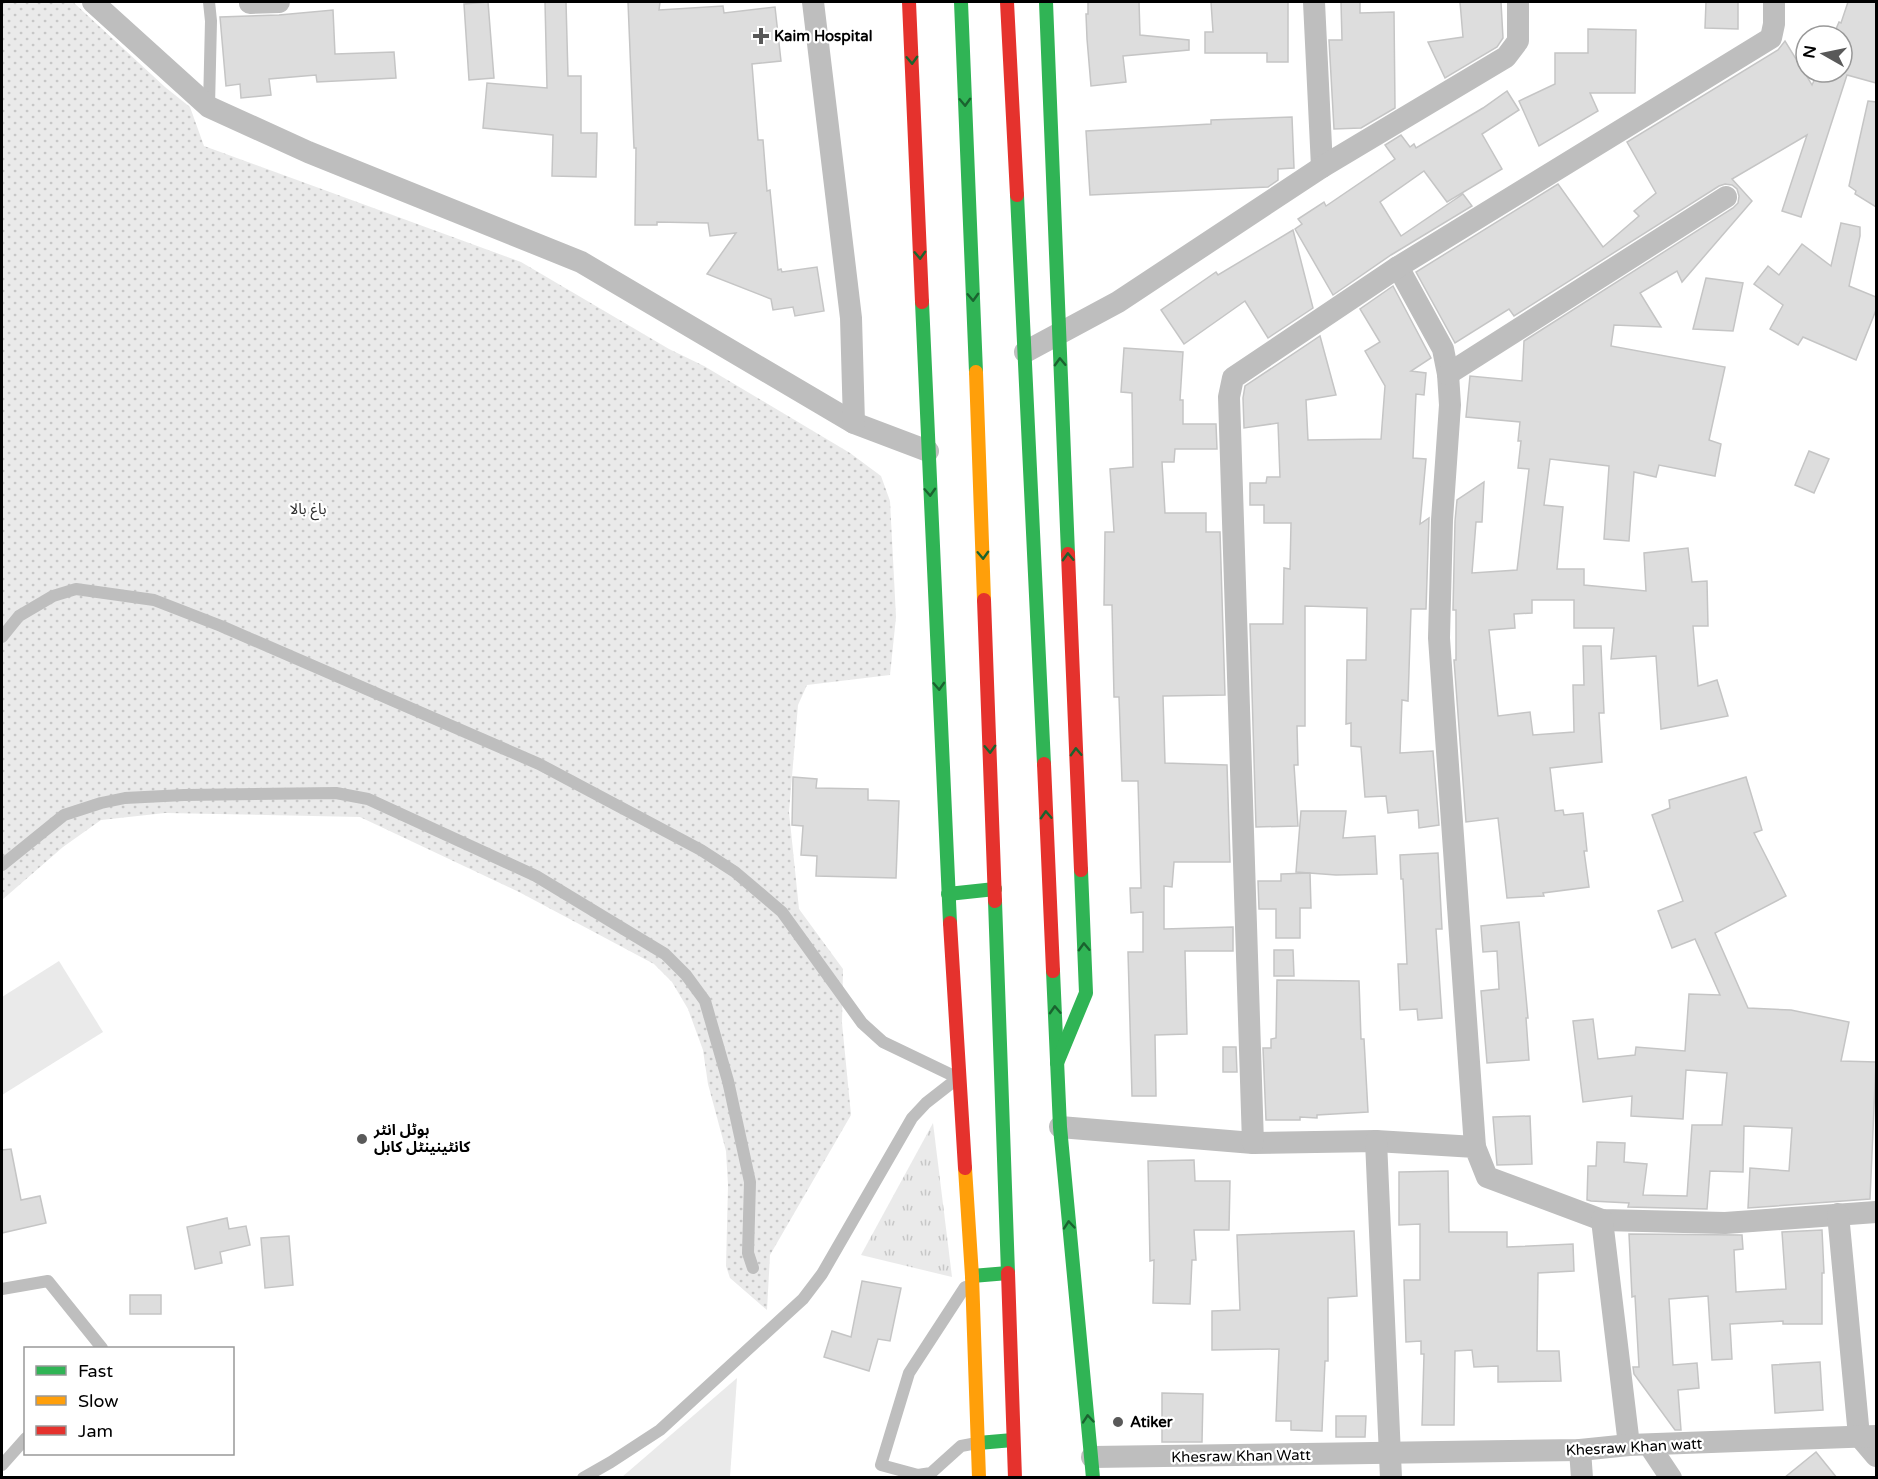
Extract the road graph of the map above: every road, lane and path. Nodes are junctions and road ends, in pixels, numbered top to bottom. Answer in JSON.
{"nodes":[{"id":1,"x":93,"y":2,"type":"edge"},
{"id":2,"x":209,"y":2,"type":"edge"},
{"id":3,"x":279,"y":2,"type":"edge"},
{"id":4,"x":813,"y":2,"type":"edge"},
{"id":5,"x":909,"y":2,"type":"edge"},
{"id":6,"x":961,"y":2,"type":"edge"},
{"id":7,"x":1007,"y":2,"type":"edge"},
{"id":8,"x":1046,"y":2,"type":"edge"},
{"id":9,"x":1314,"y":2,"type":"edge"},
{"id":10,"x":1518,"y":2,"type":"edge"},
{"id":11,"x":1774,"y":2,"type":"edge"},
{"id":12,"x":250,"y":3,"type":"edge"},
{"id":13,"x":209,"y":107,"type":"junction"},
{"id":14,"x":1322,"y":167,"type":"junction"},
{"id":15,"x":1726,"y":197,"type":"dead end"},
{"id":16,"x":1398,"y":267,"type":"junction"},
{"id":17,"x":1059,"y":335,"type":"junction"},
{"id":18,"x":1025,"y":352,"type":"junction"},
{"id":19,"x":1448,"y":374,"type":"junction"},
{"id":20,"x":854,"y":423,"type":"junction"},
{"id":21,"x":928,"y":451,"type":"junction"},
{"id":22,"x":2,"y":637,"type":"edge"},
{"id":23,"x":2,"y":866,"type":"edge"},
{"id":24,"x":995,"y":889,"type":"junction"},
{"id":25,"x":948,"y":894,"type":"junction"},
{"id":26,"x":1057,"y":1063,"type":"junction"},
{"id":27,"x":958,"y":1078,"type":"junction"},
{"id":28,"x":1060,"y":1127,"type":"junction"},
{"id":29,"x":1376,"y":1141,"type":"junction"},
{"id":30,"x":1252,"y":1143,"type":"junction"},
{"id":31,"x":1474,"y":1147,"type":"junction"},
{"id":32,"x":1876,"y":1212,"type":"edge"},
{"id":33,"x":1838,"y":1214,"type":"junction"},
{"id":34,"x":1602,"y":1220,"type":"junction"},
{"id":35,"x":753,"y":1268,"type":"dead end"},
{"id":36,"x":1008,"y":1273,"type":"junction"},
{"id":37,"x":972,"y":1276,"type":"junction"},
{"id":38,"x":2,"y":1289,"type":"edge"},
{"id":39,"x":101,"y":1347,"type":"edge"},
{"id":40,"x":1868,"y":1436,"type":"edge"},
{"id":41,"x":24,"y":1440,"type":"edge"},
{"id":42,"x":1013,"y":1440,"type":"junction"},
{"id":43,"x":978,"y":1443,"type":"junction"},
{"id":44,"x":1639,"y":1445,"type":"junction"},
{"id":45,"x":1580,"y":1450,"type":"junction"},
{"id":46,"x":1390,"y":1454,"type":"junction"},
{"id":47,"x":1876,"y":1456,"type":"edge"},
{"id":48,"x":2,"y":1465,"type":"edge"},
{"id":49,"x":1092,"y":1467,"type":"edge"},
{"id":50,"x":583,"y":1478,"type":"edge"},
{"id":51,"x":979,"y":1478,"type":"edge"},
{"id":52,"x":1015,"y":1478,"type":"edge"},
{"id":53,"x":1391,"y":1478,"type":"edge"},
{"id":54,"x":1582,"y":1478,"type":"edge"},
{"id":55,"x":1671,"y":1478,"type":"edge"}],
"edges":[{"from":1,"to":13,"type":"street"},
{"from":2,"to":13,"type":"lane"},
{"from":3,"to":12,"type":"street"},
{"from":4,"to":20,"type":"street"},
{"from":5,"to":21,"type":"main road","one_way":true},
{"from":6,"to":24,"type":"main road","one_way":true},
{"from":7,"to":18,"type":"main road"},
{"from":8,"to":17,"type":"main road"},
{"from":9,"to":14,"type":"street"},
{"from":10,"to":14,"type":"street"},
{"from":11,"to":16,"type":"street"},
{"from":13,"to":20,"type":"street"},
{"from":14,"to":17,"type":"street"},
{"from":15,"to":19,"type":"street"},
{"from":16,"to":19,"type":"street"},
{"from":16,"to":30,"type":"street"},
{"from":17,"to":18,"type":"street"},
{"from":26,"to":17,"type":"main road","one_way":true},
{"from":26,"to":18,"type":"main road","one_way":true},
{"from":19,"to":31,"type":"street"},
{"from":20,"to":21,"type":"street"},
{"from":21,"to":25,"type":"main road","one_way":true},
{"from":22,"to":27,"type":"lane"},
{"from":23,"to":35,"type":"lane"},
{"from":24,"to":25,"type":"main road"},
{"from":24,"to":36,"type":"main road"},
{"from":25,"to":27,"type":"main road"},
{"from":26,"to":28,"type":"main road"},
{"from":27,"to":37,"type":"main road"},
{"from":27,"to":50,"type":"lane"},
{"from":28,"to":30,"type":"street"},
{"from":49,"to":28,"type":"main road","one_way":true},
{"from":29,"to":30,"type":"street"},
{"from":29,"to":31,"type":"street"},
{"from":29,"to":46,"type":"street"},
{"from":31,"to":34,"type":"street"},
{"from":32,"to":33,"type":"street"},
{"from":33,"to":34,"type":"street"},
{"from":33,"to":40,"type":"street"},
{"from":34,"to":44,"type":"street"},
{"from":36,"to":37,"type":"main road"},
{"from":36,"to":42,"type":"main road"},
{"from":37,"to":43,"type":"main road"},
{"from":37,"to":43,"type":"lane"},
{"from":38,"to":39,"type":"lane"},
{"from":40,"to":44,"type":"street","name":"Khesraw Khan watt"},
{"from":40,"to":47,"type":"street"},
{"from":41,"to":48,"type":"lane"},
{"from":42,"to":43,"type":"main road"},
{"from":42,"to":52,"type":"main road"},
{"from":43,"to":51,"type":"main road"},
{"from":44,"to":45,"type":"street","name":"Khesraw Khan watt"},
{"from":44,"to":55,"type":"street"},
{"from":45,"to":46,"type":"street","name":"Khesraw Khan watt"},
{"from":45,"to":54,"type":"street"},
{"from":46,"to":49,"type":"street","name":"Khesraw Khan Watt"},
{"from":46,"to":53,"type":"street"}]}
